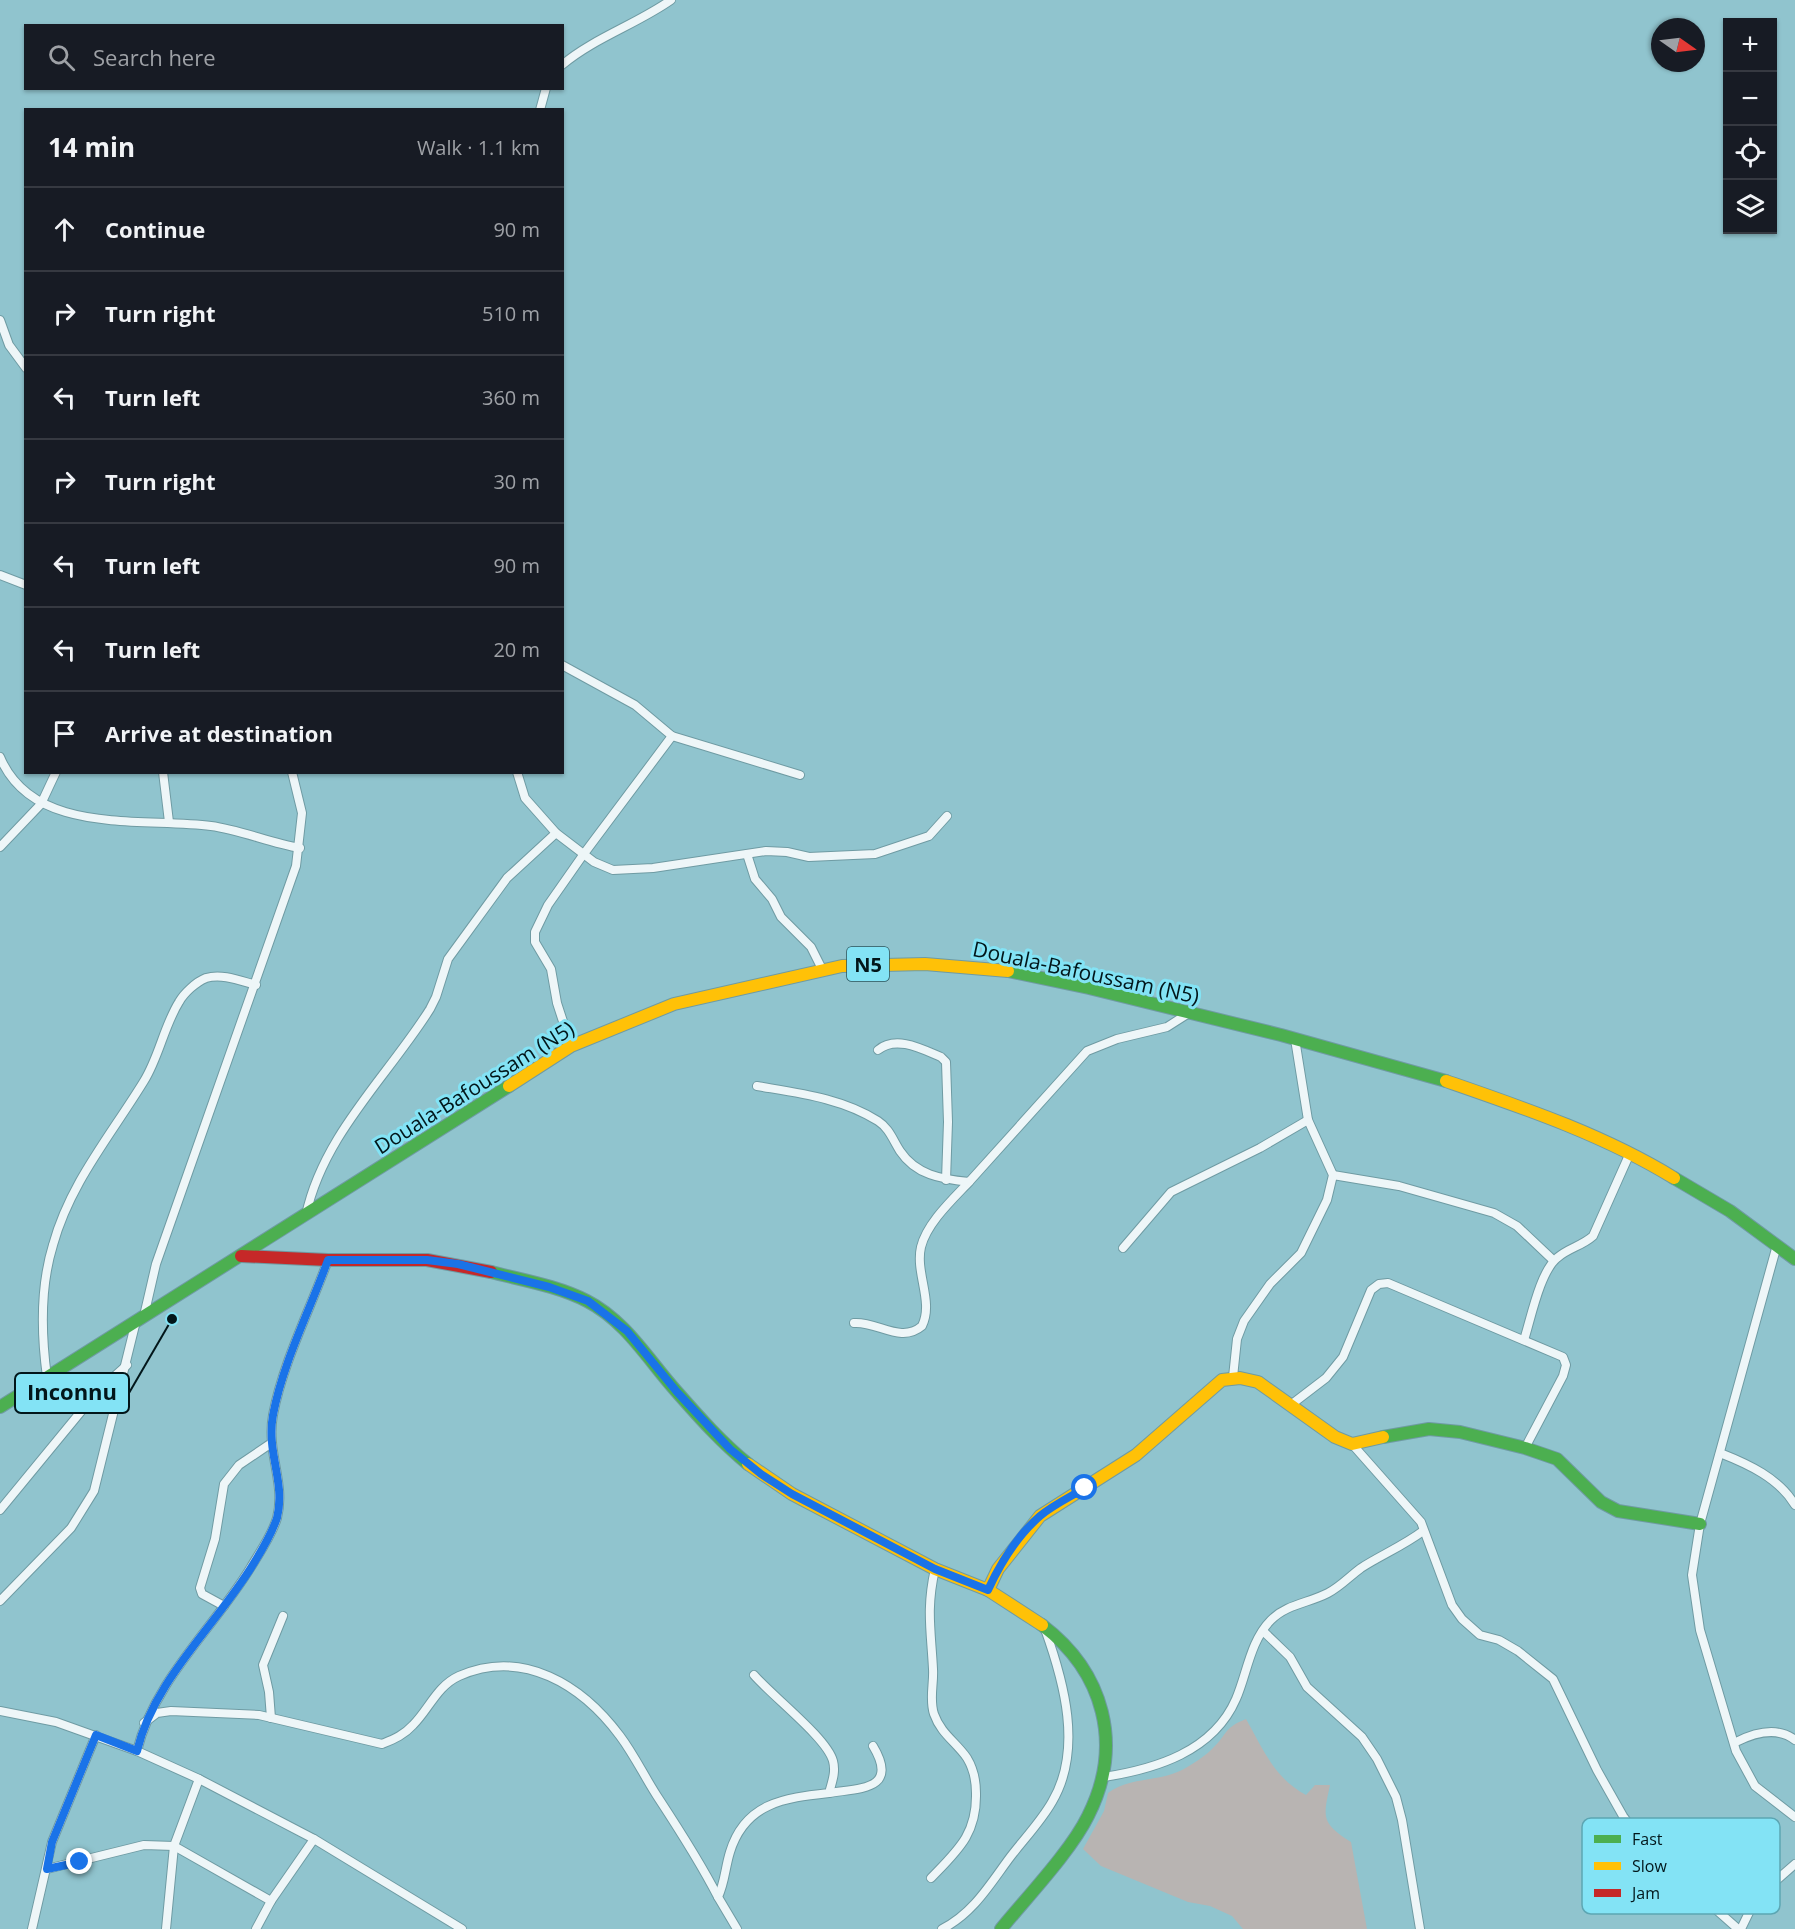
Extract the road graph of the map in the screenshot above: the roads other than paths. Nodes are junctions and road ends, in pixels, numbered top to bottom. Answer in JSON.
{"nodes":[{"id":1,"x":671,"y":0,"type":"edge"},
{"id":2,"x":564,"y":63,"type":"edge"},
{"id":3,"x":545,"y":90,"type":"edge"},
{"id":4,"x":541,"y":108,"type":"edge"},
{"id":5,"x":0,"y":320,"type":"edge"},
{"id":6,"x":24,"y":365,"type":"edge"},
{"id":7,"x":0,"y":575,"type":"edge"},
{"id":8,"x":24,"y":584,"type":"edge"},
{"id":9,"x":564,"y":666,"type":"edge"},
{"id":10,"x":672,"y":736,"type":"junction"},
{"id":11,"x":0,"y":757,"type":"edge"},
{"id":12,"x":55,"y":774,"type":"edge"},
{"id":13,"x":163,"y":774,"type":"edge"},
{"id":14,"x":292,"y":774,"type":"edge"},
{"id":15,"x":518,"y":774,"type":"edge"},
{"id":16,"x":800,"y":774,"type":"dead end"},
{"id":17,"x":41,"y":804,"type":"junction"},
{"id":18,"x":947,"y":816,"type":"dead end"},
{"id":19,"x":169,"y":822,"type":"junction"},
{"id":20,"x":556,"y":833,"type":"junction"},
{"id":21,"x":0,"y":847,"type":"edge"},
{"id":22,"x":300,"y":848,"type":"junction"},
{"id":23,"x":747,"y":854,"type":"junction"},
{"id":24,"x":583,"y":855,"type":"junction"},
{"id":25,"x":822,"y":969,"type":"junction"},
{"id":26,"x":256,"y":985,"type":"junction"},
{"id":27,"x":1189,"y":1013,"type":"junction"},
{"id":28,"x":1294,"y":1039,"type":"junction"},
{"id":29,"x":572,"y":1046,"type":"junction"},
{"id":30,"x":878,"y":1050,"type":"dead end"},
{"id":31,"x":758,"y":1086,"type":"dead end"},
{"id":32,"x":1308,"y":1120,"type":"junction"},
{"id":33,"x":1631,"y":1153,"type":"junction"},
{"id":34,"x":1333,"y":1175,"type":"junction"},
{"id":35,"x":946,"y":1180,"type":"junction"},
{"id":36,"x":969,"y":1182,"type":"junction"},
{"id":37,"x":306,"y":1215,"type":"junction"},
{"id":38,"x":1777,"y":1244,"type":"junction"},
{"id":39,"x":1123,"y":1248,"type":"dead end"},
{"id":40,"x":240,"y":1256,"type":"junction"},
{"id":41,"x":1795,"y":1259,"type":"edge"},
{"id":42,"x":328,"y":1260,"type":"junction"},
{"id":43,"x":1553,"y":1260,"type":"junction"},
{"id":44,"x":140,"y":1319,"type":"junction"},
{"id":45,"x":854,"y":1323,"type":"dead end"},
{"id":46,"x":1524,"y":1340,"type":"junction"},
{"id":47,"x":127,"y":1365,"type":"junction"},
{"id":48,"x":47,"y":1377,"type":"junction"},
{"id":49,"x":1233,"y":1377,"type":"junction"},
{"id":50,"x":1292,"y":1404,"type":"junction"},
{"id":51,"x":0,"y":1407,"type":"edge"},
{"id":52,"x":270,"y":1444,"type":"junction"},
{"id":53,"x":1352,"y":1444,"type":"junction"},
{"id":54,"x":1525,"y":1448,"type":"junction"},
{"id":55,"x":1720,"y":1453,"type":"junction"},
{"id":56,"x":1795,"y":1505,"type":"edge"},
{"id":57,"x":0,"y":1510,"type":"edge"},
{"id":58,"x":1700,"y":1524,"type":"junction"},
{"id":59,"x":1423,"y":1531,"type":"junction"},
{"id":60,"x":935,"y":1569,"type":"junction"},
{"id":61,"x":988,"y":1590,"type":"junction"},
{"id":62,"x":0,"y":1601,"type":"edge"},
{"id":63,"x":224,"y":1606,"type":"junction"},
{"id":64,"x":283,"y":1616,"type":"dead end"},
{"id":65,"x":1044,"y":1626,"type":"junction"},
{"id":66,"x":1263,"y":1631,"type":"junction"},
{"id":67,"x":754,"y":1675,"type":"dead end"},
{"id":68,"x":0,"y":1712,"type":"edge"},
{"id":69,"x":271,"y":1718,"type":"junction"},
{"id":70,"x":144,"y":1723,"type":"junction"},
{"id":71,"x":96,"y":1735,"type":"junction"},
{"id":72,"x":1795,"y":1740,"type":"edge"},
{"id":73,"x":1736,"y":1742,"type":"junction"},
{"id":74,"x":873,"y":1746,"type":"dead end"},
{"id":75,"x":137,"y":1751,"type":"junction"},
{"id":76,"x":1104,"y":1777,"type":"junction"},
{"id":77,"x":199,"y":1779,"type":"junction"},
{"id":78,"x":830,"y":1793,"type":"junction"},
{"id":79,"x":1795,"y":1817,"type":"edge"},
{"id":80,"x":1627,"y":1818,"type":"edge"},
{"id":81,"x":314,"y":1839,"type":"junction"},
{"id":82,"x":174,"y":1846,"type":"junction"},
{"id":83,"x":1795,"y":1864,"type":"edge"},
{"id":84,"x":47,"y":1869,"type":"junction"},
{"id":85,"x":1780,"y":1877,"type":"edge"},
{"id":86,"x":932,"y":1878,"type":"dead end"},
{"id":87,"x":718,"y":1897,"type":"junction"},
{"id":88,"x":271,"y":1901,"type":"junction"},
{"id":89,"x":1722,"y":1914,"type":"edge"},
{"id":90,"x":1748,"y":1914,"type":"edge"},
{"id":91,"x":460,"y":1928,"type":"edge"},
{"id":92,"x":32,"y":1929,"type":"edge"},
{"id":93,"x":166,"y":1929,"type":"edge"},
{"id":94,"x":256,"y":1929,"type":"edge"},
{"id":95,"x":737,"y":1929,"type":"edge"},
{"id":96,"x":942,"y":1929,"type":"edge"},
{"id":97,"x":1002,"y":1929,"type":"edge"},
{"id":98,"x":1420,"y":1929,"type":"edge"},
{"id":99,"x":1740,"y":1929,"type":"edge"}],
"edges":[{"from":1,"to":2,"type":"street"},
{"from":3,"to":4,"type":"street"},
{"from":5,"to":6,"type":"street"},
{"from":7,"to":8,"type":"street"},
{"from":9,"to":10,"type":"street"},
{"from":10,"to":16,"type":"street"},
{"from":10,"to":24,"type":"street"},
{"from":11,"to":17,"type":"street"},
{"from":12,"to":17,"type":"street"},
{"from":13,"to":19,"type":"street"},
{"from":14,"to":22,"type":"street"},
{"from":15,"to":20,"type":"street"},
{"from":17,"to":19,"type":"street"},
{"from":17,"to":21,"type":"street"},
{"from":18,"to":23,"type":"street"},
{"from":19,"to":22,"type":"street"},
{"from":20,"to":24,"type":"street"},
{"from":20,"to":37,"type":"street"},
{"from":22,"to":26,"type":"street"},
{"from":23,"to":24,"type":"street"},
{"from":23,"to":25,"type":"street"},
{"from":24,"to":29,"type":"street"},
{"from":25,"to":27,"type":"main road","name":"Douala-Bafoussam (N5)","number":"N5"},
{"from":25,"to":29,"type":"main road","name":"Douala-Bafoussam (N5)","number":"N5"},
{"from":26,"to":44,"type":"street"},
{"from":26,"to":48,"type":"street"},
{"from":27,"to":28,"type":"main road","name":"Douala-Bafoussam (N5)","number":"N5"},
{"from":27,"to":36,"type":"street"},
{"from":28,"to":32,"type":"street"},
{"from":28,"to":33,"type":"main road","name":"Douala-Bafoussam (N5)","number":"N5"},
{"from":29,"to":37,"type":"main road","name":"Douala-Bafoussam (N5)","number":"N5"},
{"from":30,"to":35,"type":"street"},
{"from":31,"to":35,"type":"street"},
{"from":32,"to":34,"type":"street"},
{"from":32,"to":39,"type":"street"},
{"from":33,"to":38,"type":"main road","name":"Douala-Bafoussam (N5)","number":"N5"},
{"from":33,"to":43,"type":"street"},
{"from":34,"to":43,"type":"street"},
{"from":34,"to":49,"type":"street"},
{"from":35,"to":36,"type":"street"},
{"from":36,"to":45,"type":"street"},
{"from":37,"to":40,"type":"main road","name":"Douala-Bafoussam (N5)","number":"N5"},
{"from":38,"to":41,"type":"main road","name":"Douala-Bafoussam (N5)","number":"N5"},
{"from":38,"to":55,"type":"street"},
{"from":40,"to":42,"type":"main road"},
{"from":40,"to":44,"type":"main road","name":"Douala-Bafoussam (N5)","number":"N5"},
{"from":42,"to":52,"type":"street"},
{"from":42,"to":60,"type":"main road"},
{"from":43,"to":46,"type":"street"},
{"from":44,"to":47,"type":"street"},
{"from":44,"to":48,"type":"main road","name":"Douala-Bafoussam (N5)","number":"N5"},
{"from":46,"to":50,"type":"street"},
{"from":46,"to":54,"type":"street"},
{"from":47,"to":57,"type":"street"},
{"from":47,"to":62,"type":"street"},
{"from":48,"to":51,"type":"main road","name":"Douala-Bafoussam (N5)","number":"N5"},
{"from":49,"to":50,"type":"main road"},
{"from":49,"to":61,"type":"main road"},
{"from":50,"to":53,"type":"main road"},
{"from":52,"to":63,"type":"street"},
{"from":52,"to":63,"type":"street"},
{"from":53,"to":54,"type":"main road"},
{"from":53,"to":59,"type":"street"},
{"from":54,"to":58,"type":"main road"},
{"from":55,"to":56,"type":"street"},
{"from":55,"to":58,"type":"street"},
{"from":58,"to":73,"type":"street"},
{"from":59,"to":66,"type":"street"},
{"from":59,"to":80,"type":"street"},
{"from":60,"to":61,"type":"main road"},
{"from":60,"to":86,"type":"street"},
{"from":61,"to":65,"type":"main road"},
{"from":63,"to":70,"type":"street"},
{"from":64,"to":69,"type":"street"},
{"from":65,"to":76,"type":"main road"},
{"from":65,"to":96,"type":"street"},
{"from":66,"to":76,"type":"street"},
{"from":66,"to":98,"type":"street"},
{"from":67,"to":78,"type":"street"},
{"from":68,"to":71,"type":"street"},
{"from":69,"to":70,"type":"street"},
{"from":69,"to":87,"type":"street"},
{"from":70,"to":75,"type":"street"},
{"from":71,"to":75,"type":"street"},
{"from":71,"to":84,"type":"street"},
{"from":72,"to":73,"type":"street"},
{"from":73,"to":79,"type":"street"},
{"from":74,"to":78,"type":"street"},
{"from":75,"to":77,"type":"street"},
{"from":76,"to":97,"type":"main road"},
{"from":77,"to":81,"type":"street"},
{"from":77,"to":82,"type":"street"},
{"from":78,"to":87,"type":"street"},
{"from":81,"to":88,"type":"street"},
{"from":81,"to":91,"type":"street"},
{"from":82,"to":84,"type":"street"},
{"from":82,"to":88,"type":"street"},
{"from":82,"to":93,"type":"street"},
{"from":83,"to":85,"type":"street"},
{"from":84,"to":92,"type":"street"},
{"from":87,"to":95,"type":"street"},
{"from":88,"to":94,"type":"street"},
{"from":89,"to":99,"type":"street"},
{"from":90,"to":99,"type":"street"}]}
